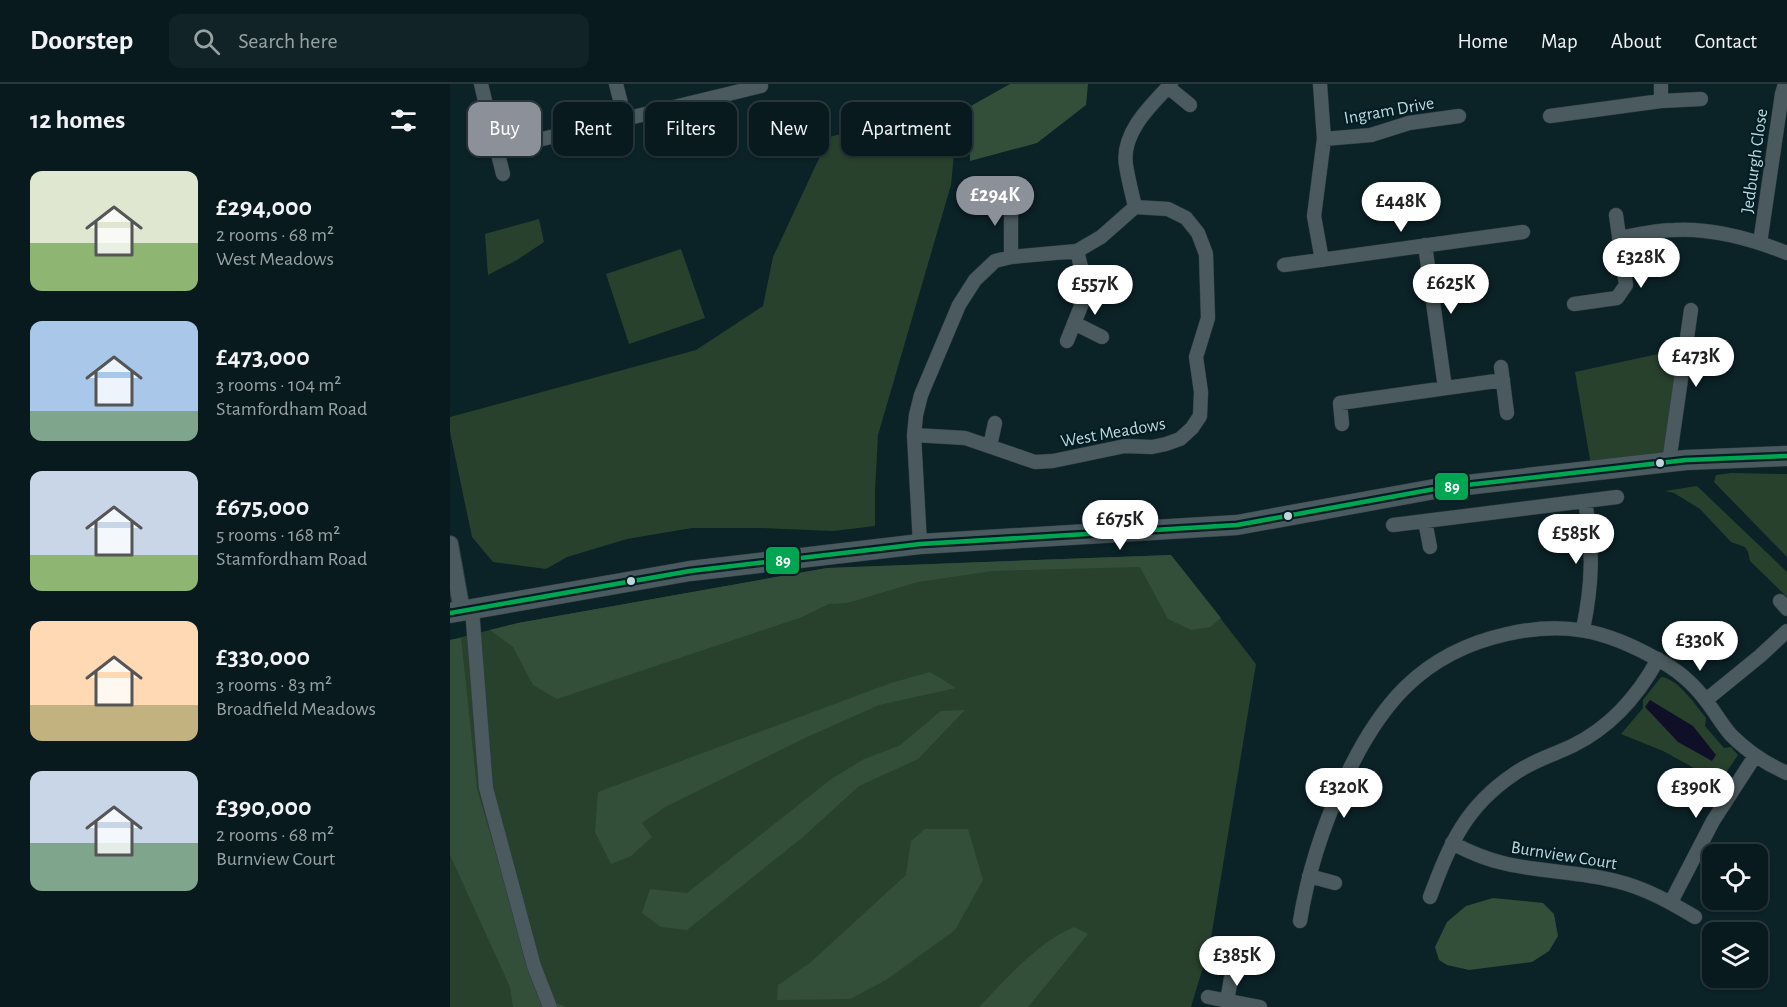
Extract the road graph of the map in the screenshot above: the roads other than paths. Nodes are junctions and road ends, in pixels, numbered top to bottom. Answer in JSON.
{"nodes":[{"id":1,"x":481,"y":84,"type":"edge"},
{"id":2,"x":616,"y":84,"type":"edge"},
{"id":3,"x":760,"y":84,"type":"edge"},
{"id":4,"x":1320,"y":84,"type":"edge"},
{"id":5,"x":1661,"y":84,"type":"edge"},
{"id":6,"x":1785,"y":84,"type":"edge"},
{"id":7,"x":1170,"y":85,"type":"edge"},
{"id":8,"x":1701,"y":99,"type":"dead end"},
{"id":9,"x":1661,"y":100,"type":"junction"},
{"id":10,"x":485,"y":102,"type":"edge"},
{"id":11,"x":621,"y":102,"type":"edge"},
{"id":12,"x":1190,"y":105,"type":"dead end"},
{"id":13,"x":1459,"y":116,"type":"dead end"},
{"id":14,"x":1550,"y":116,"type":"dead end"},
{"id":15,"x":633,"y":117,"type":"edge"},
{"id":16,"x":1324,"y":139,"type":"junction"},
{"id":17,"x":498,"y":156,"type":"edge"},
{"id":18,"x":503,"y":174,"type":"dead end"},
{"id":19,"x":1011,"y":197,"type":"dead end"},
{"id":20,"x":1135,"y":207,"type":"junction"},
{"id":21,"x":1616,"y":215,"type":"dead end"},
{"id":22,"x":1523,"y":232,"type":"dead end"},
{"id":23,"x":1619,"y":238,"type":"junction"},
{"id":24,"x":1760,"y":243,"type":"junction"},
{"id":25,"x":1425,"y":245,"type":"junction"},
{"id":26,"x":1077,"y":251,"type":"junction"},
{"id":27,"x":1787,"y":253,"type":"edge"},
{"id":28,"x":1011,"y":257,"type":"junction"},
{"id":29,"x":1322,"y":260,"type":"junction"},
{"id":30,"x":1284,"y":265,"type":"dead end"},
{"id":31,"x":1574,"y":304,"type":"dead end"},
{"id":32,"x":1691,"y":310,"type":"dead end"},
{"id":33,"x":1074,"y":322,"type":"junction"},
{"id":34,"x":1102,"y":337,"type":"dead end"},
{"id":35,"x":1067,"y":341,"type":"dead end"},
{"id":36,"x":1445,"y":388,"type":"junction"},
{"id":37,"x":1507,"y":413,"type":"dead end"},
{"id":38,"x":995,"y":423,"type":"dead end"},
{"id":39,"x":1342,"y":424,"type":"dead end"},
{"id":40,"x":914,"y":435,"type":"junction"},
{"id":41,"x":990,"y":446,"type":"junction"},
{"id":42,"x":1787,"y":456,"type":"edge"},
{"id":43,"x":1669,"y":462,"type":"junction"},
{"id":44,"x":1617,"y":497,"type":"dead end"},
{"id":45,"x":1585,"y":501,"type":"junction"},
{"id":46,"x":1425,"y":521,"type":"junction"},
{"id":47,"x":1393,"y":525,"type":"dead end"},
{"id":48,"x":450,"y":544,"type":"edge"},
{"id":49,"x":920,"y":544,"type":"junction"},
{"id":50,"x":1430,"y":547,"type":"dead end"},
{"id":51,"x":461,"y":611,"type":"edge"},
{"id":52,"x":1583,"y":629,"type":"junction"},
{"id":53,"x":1787,"y":631,"type":"edge"},
{"id":54,"x":1658,"y":659,"type":"junction"},
{"id":55,"x":1706,"y":700,"type":"junction"},
{"id":56,"x":1755,"y":756,"type":"junction"},
{"id":57,"x":1787,"y":773,"type":"edge"},
{"id":58,"x":1452,"y":843,"type":"junction"},
{"id":59,"x":1309,"y":876,"type":"junction"},
{"id":60,"x":1335,"y":882,"type":"dead end"},
{"id":61,"x":1430,"y":897,"type":"dead end"},
{"id":62,"x":1671,"y":902,"type":"junction"},
{"id":63,"x":1695,"y":917,"type":"dead end"},
{"id":64,"x":1300,"y":921,"type":"dead end"},
{"id":65,"x":1231,"y":978,"type":"dead end"},
{"id":66,"x":1208,"y":997,"type":"dead end"},
{"id":67,"x":1227,"y":1001,"type":"junction"},
{"id":68,"x":550,"y":1007,"type":"edge"},
{"id":69,"x":1260,"y":1007,"type":"edge"}],
"edges":[{"from":1,"to":10,"type":"street"},
{"from":2,"to":11,"type":"street"},
{"from":3,"to":15,"type":"street"},
{"from":4,"to":16,"type":"street","name":"Ingram Drive"},
{"from":5,"to":9,"type":"street"},
{"from":6,"to":24,"type":"street","name":"Jedburgh Close"},
{"from":7,"to":12,"type":"street"},
{"from":7,"to":20,"type":"street"},
{"from":8,"to":9,"type":"street"},
{"from":9,"to":14,"type":"street"},
{"from":13,"to":16,"type":"street","name":"Ingram Drive"},
{"from":16,"to":29,"type":"street","name":"Ingram Drive"},
{"from":17,"to":18,"type":"street"},
{"from":19,"to":28,"type":"street"},
{"from":20,"to":26,"type":"street"},
{"from":20,"to":41,"type":"street","name":"West Meadows"},
{"from":21,"to":23,"type":"street"},
{"from":22,"to":25,"type":"street"},
{"from":23,"to":24,"type":"street","name":"Jedburgh Close"},
{"from":23,"to":31,"type":"street"},
{"from":24,"to":27,"type":"street","name":"Jedburgh Close"},
{"from":25,"to":29,"type":"street"},
{"from":25,"to":36,"type":"street"},
{"from":26,"to":28,"type":"street"},
{"from":26,"to":33,"type":"street"},
{"from":28,"to":40,"type":"street"},
{"from":29,"to":30,"type":"street"},
{"from":32,"to":43,"type":"street"},
{"from":33,"to":34,"type":"street"},
{"from":33,"to":35,"type":"street"},
{"from":36,"to":37,"type":"street"},
{"from":36,"to":39,"type":"street"},
{"from":38,"to":41,"type":"street"},
{"from":40,"to":41,"type":"street","name":"West Meadows"},
{"from":40,"to":49,"type":"street"},
{"from":42,"to":43,"type":"main road"},
{"from":43,"to":49,"type":"main road"},
{"from":44,"to":45,"type":"street"},
{"from":45,"to":46,"type":"street"},
{"from":45,"to":52,"type":"street"},
{"from":46,"to":47,"type":"street"},
{"from":46,"to":50,"type":"street"},
{"from":48,"to":51,"type":"street"},
{"from":49,"to":51,"type":"main road"},
{"from":51,"to":68,"type":"street"},
{"from":52,"to":54,"type":"street"},
{"from":52,"to":59,"type":"street"},
{"from":53,"to":55,"type":"street"},
{"from":54,"to":55,"type":"street"},
{"from":54,"to":58,"type":"street"},
{"from":55,"to":56,"type":"street"},
{"from":56,"to":57,"type":"street"},
{"from":56,"to":62,"type":"street"},
{"from":58,"to":61,"type":"street"},
{"from":58,"to":62,"type":"street","name":"Burnview Court"},
{"from":59,"to":60,"type":"street"},
{"from":59,"to":64,"type":"street"},
{"from":62,"to":63,"type":"street","name":"Burnview Court"},
{"from":65,"to":67,"type":"street"},
{"from":66,"to":67,"type":"street"},
{"from":67,"to":69,"type":"street"}]}
